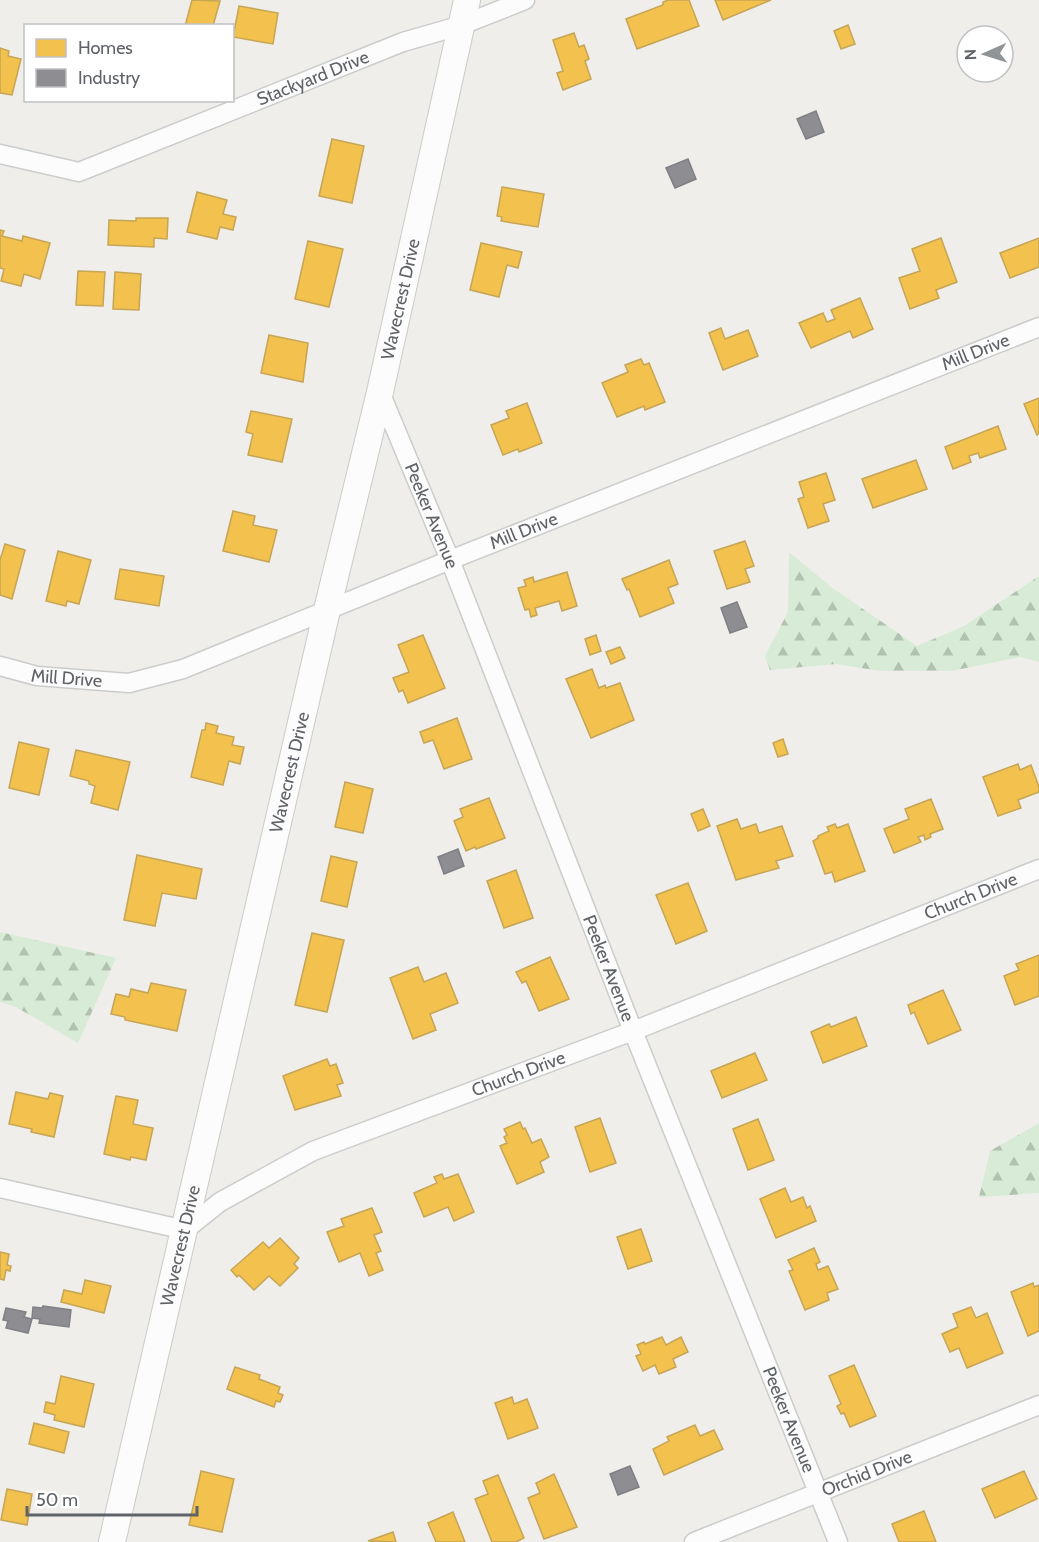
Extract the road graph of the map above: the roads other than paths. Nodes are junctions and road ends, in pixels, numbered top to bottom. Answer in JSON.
{"nodes":[{"id":1,"x":467,"y":0,"type":"edge"},
{"id":2,"x":525,"y":0,"type":"edge"},
{"id":3,"x":462,"y":25,"type":"junction"},
{"id":4,"x":0,"y":154,"type":"edge"},
{"id":5,"x":1039,"y":327,"type":"edge"},
{"id":6,"x":380,"y":392,"type":"junction"},
{"id":7,"x":450,"y":560,"type":"junction"},
{"id":8,"x":327,"y":610,"type":"junction"},
{"id":9,"x":0,"y":666,"type":"edge"},
{"id":10,"x":1039,"y":869,"type":"edge"},
{"id":11,"x":633,"y":1031,"type":"junction"},
{"id":12,"x":0,"y":1188,"type":"edge"},
{"id":13,"x":185,"y":1230,"type":"junction"},
{"id":14,"x":1039,"y":1406,"type":"edge"},
{"id":15,"x":819,"y":1492,"type":"junction"},
{"id":16,"x":112,"y":1542,"type":"edge"},
{"id":17,"x":694,"y":1542,"type":"edge"},
{"id":18,"x":838,"y":1542,"type":"edge"}],
"edges":[{"from":1,"to":3,"type":"street","name":"Wavecrest Drive"},
{"from":2,"to":3,"type":"street","name":"Stackyard Drive"},
{"from":3,"to":4,"type":"street","name":"Stackyard Drive"},
{"from":3,"to":6,"type":"street","name":"Wavecrest Drive"},
{"from":5,"to":7,"type":"street","name":"Mill Drive"},
{"from":6,"to":7,"type":"street","name":"Peeker Avenue"},
{"from":6,"to":8,"type":"street","name":"Wavecrest Drive"},
{"from":7,"to":8,"type":"street","name":"Mill Drive"},
{"from":7,"to":11,"type":"street","name":"Peeker Avenue"},
{"from":8,"to":9,"type":"street","name":"Mill Drive"},
{"from":8,"to":13,"type":"street","name":"Wavecrest Drive"},
{"from":10,"to":11,"type":"street","name":"Church Drive"},
{"from":11,"to":13,"type":"street","name":"Church Drive"},
{"from":11,"to":15,"type":"street","name":"Peeker Avenue"},
{"from":12,"to":13,"type":"street"},
{"from":13,"to":16,"type":"street","name":"Wavecrest Drive"},
{"from":14,"to":15,"type":"street","name":"Orchid Drive"},
{"from":15,"to":17,"type":"street","name":"Orchid Drive"},
{"from":15,"to":18,"type":"street","name":"Peeker Avenue"}]}
